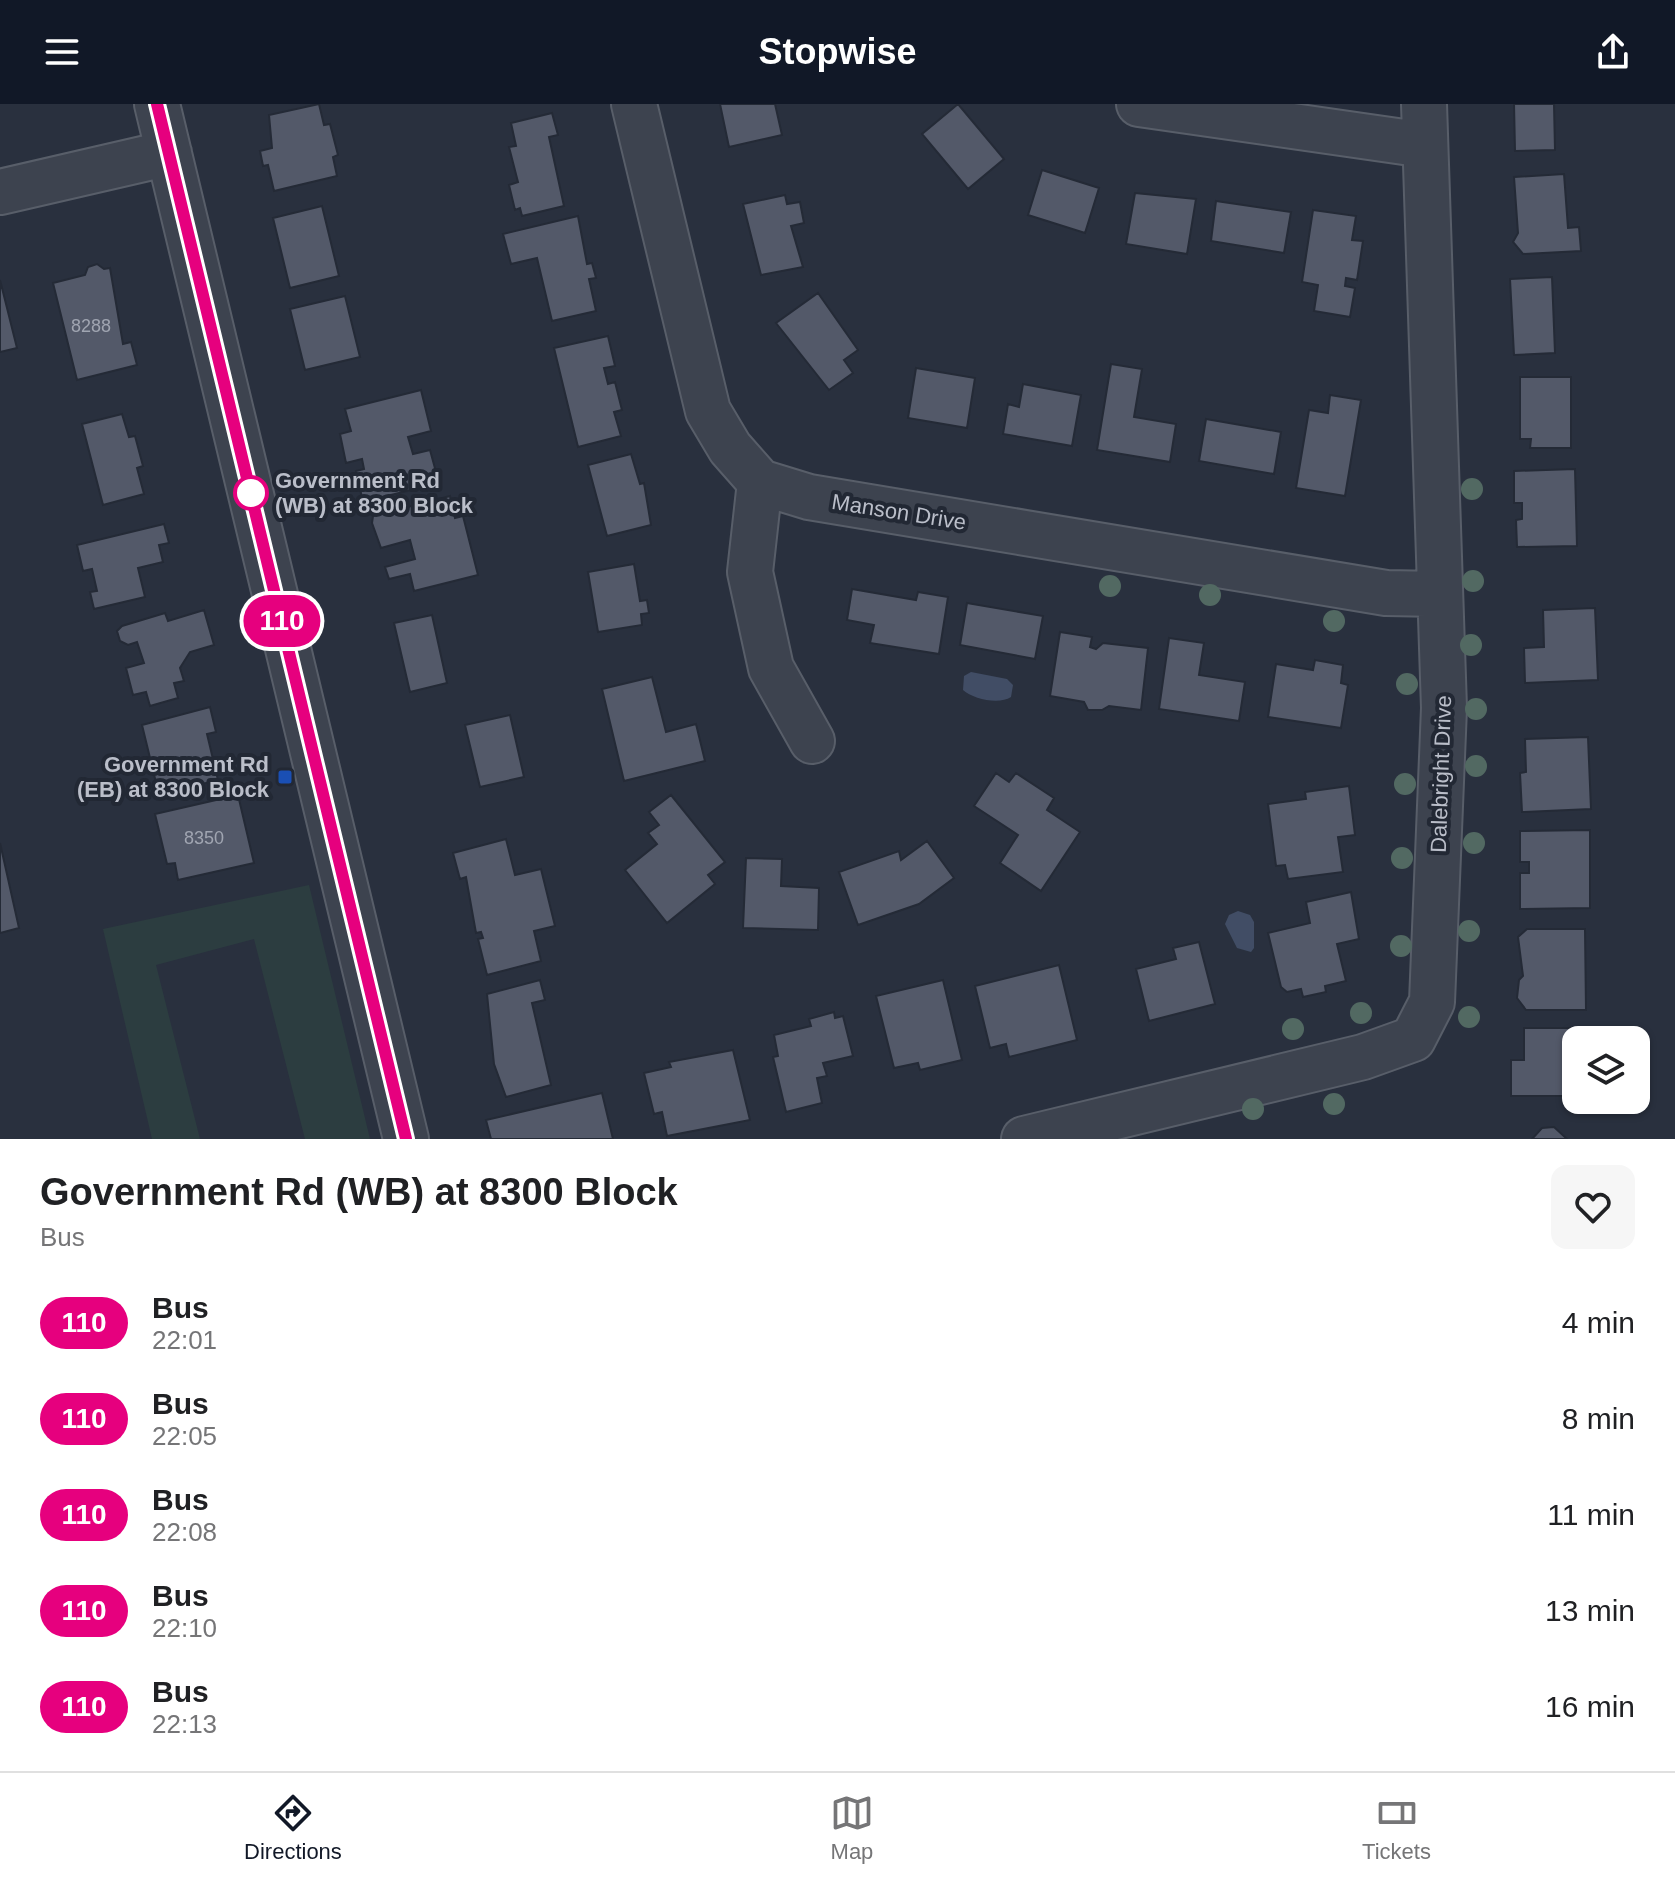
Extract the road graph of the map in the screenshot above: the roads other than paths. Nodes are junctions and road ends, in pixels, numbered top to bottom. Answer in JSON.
{"nodes":[{"id":1,"x":157,"y":104,"type":"edge"},
{"id":2,"x":634,"y":104,"type":"edge"},
{"id":3,"x":1139,"y":104,"type":"edge"},
{"id":4,"x":1424,"y":125,"type":"edge"},
{"id":5,"x":169,"y":153,"type":"junction"},
{"id":6,"x":0,"y":192,"type":"edge"},
{"id":7,"x":760,"y":482,"type":"junction"},
{"id":8,"x":1440,"y":594,"type":"junction"},
{"id":9,"x":812,"y":741,"type":"dead end"},
{"id":10,"x":406,"y":1139,"type":"edge"},
{"id":11,"x":1024,"y":1139,"type":"edge"}],
"edges":[{"from":1,"to":5,"type":"street"},
{"from":2,"to":7,"type":"street"},
{"from":3,"to":4,"type":"street"},
{"from":4,"to":8,"type":"street","name":"Dalebright Drive"},
{"from":5,"to":6,"type":"street"},
{"from":5,"to":10,"type":"street"},
{"from":7,"to":8,"type":"street","name":"Manson Drive"},
{"from":7,"to":9,"type":"street"},
{"from":8,"to":11,"type":"street","name":"Dalebright Drive"}]}
